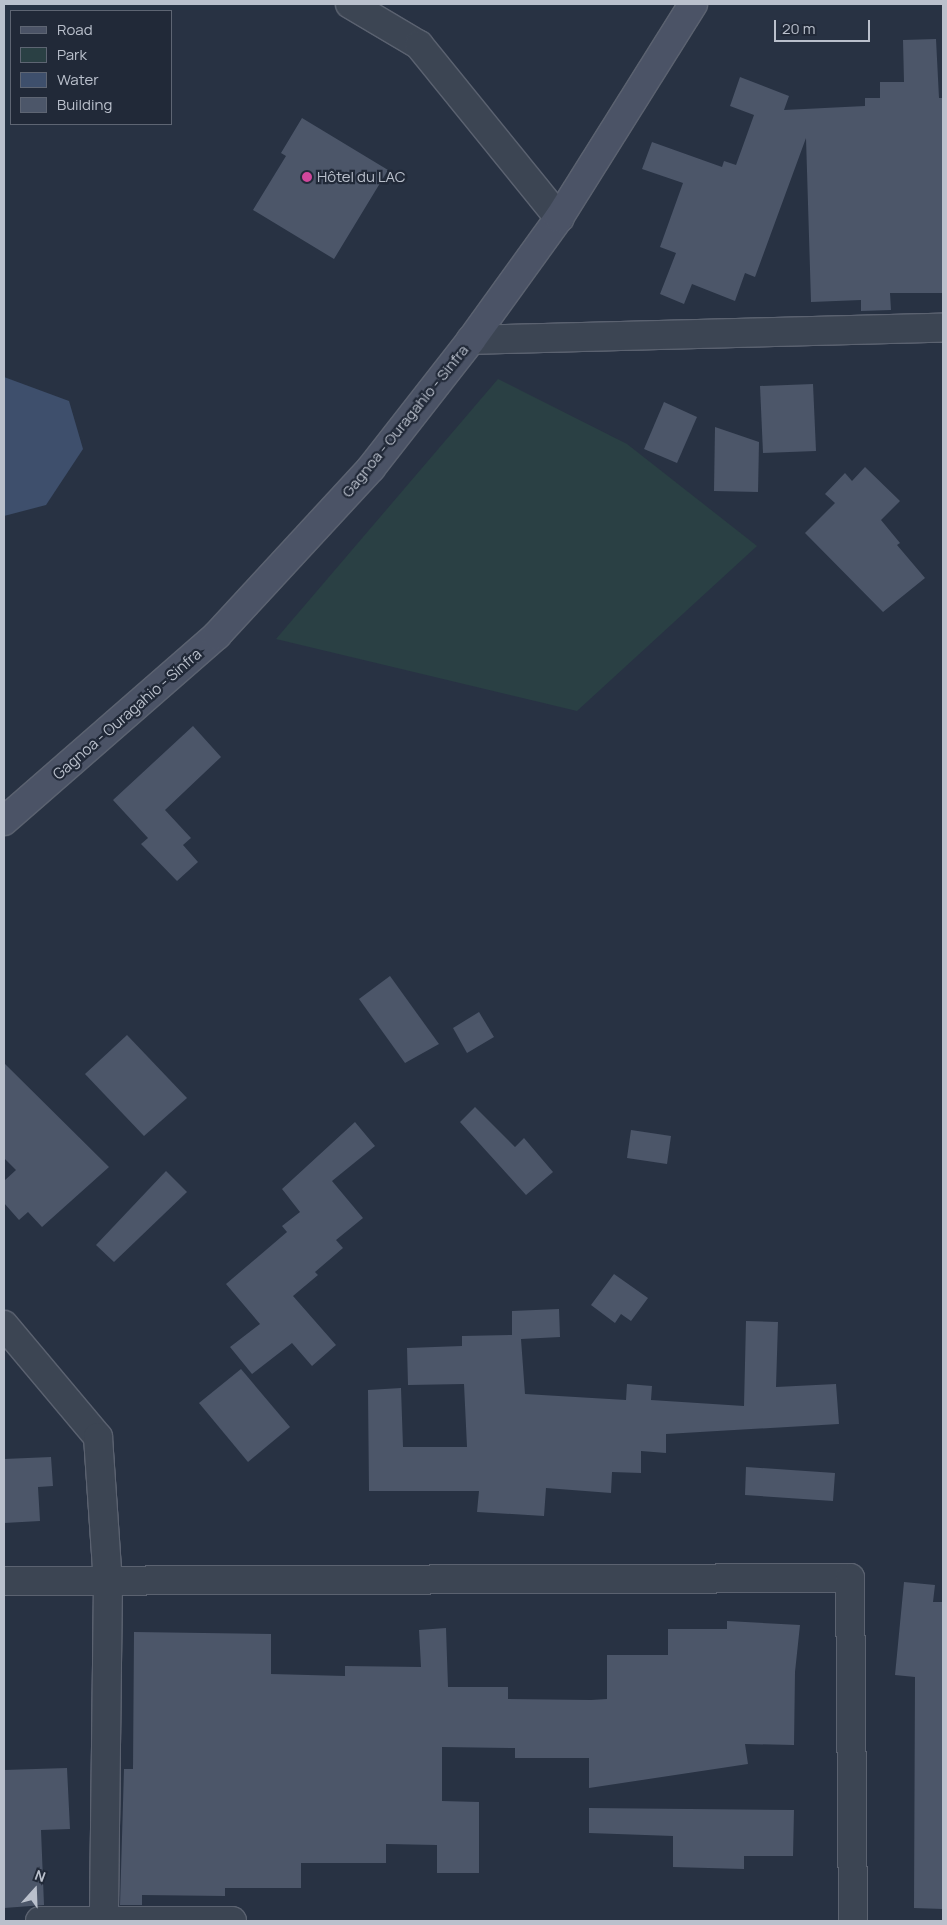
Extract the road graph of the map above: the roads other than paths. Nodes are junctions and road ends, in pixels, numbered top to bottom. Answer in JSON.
{"nodes":[{"id":1,"x":350,"y":4,"type":"edge"},
{"id":2,"x":692,"y":4,"type":"edge"},
{"id":3,"x":558,"y":218,"type":"junction"},
{"id":4,"x":943,"y":328,"type":"edge"},
{"id":5,"x":471,"y":340,"type":"junction"},
{"id":6,"x":7,"y":815,"type":"edge"},
{"id":7,"x":4,"y":1325,"type":"edge"},
{"id":8,"x":4,"y":1581,"type":"edge"},
{"id":9,"x":108,"y":1582,"type":"junction"},
{"id":10,"x":104,"y":1920,"type":"edge"},
{"id":11,"x":40,"y":1921,"type":"edge"},
{"id":12,"x":232,"y":1921,"type":"edge"},
{"id":13,"x":853,"y":1921,"type":"edge"}],
"edges":[{"from":1,"to":3,"type":"street"},
{"from":2,"to":3,"type":"main road","name":"Gagnoa - Ouragahio - Sinfra"},
{"from":3,"to":5,"type":"main road","name":"Gagnoa - Ouragahio - Sinfra"},
{"from":4,"to":5,"type":"street"},
{"from":5,"to":6,"type":"main road","name":"Gagnoa - Ouragahio - Sinfra"},
{"from":7,"to":9,"type":"street"},
{"from":8,"to":9,"type":"street"},
{"from":9,"to":10,"type":"street"},
{"from":9,"to":13,"type":"street"},
{"from":10,"to":11,"type":"street"},
{"from":10,"to":12,"type":"street"}]}
